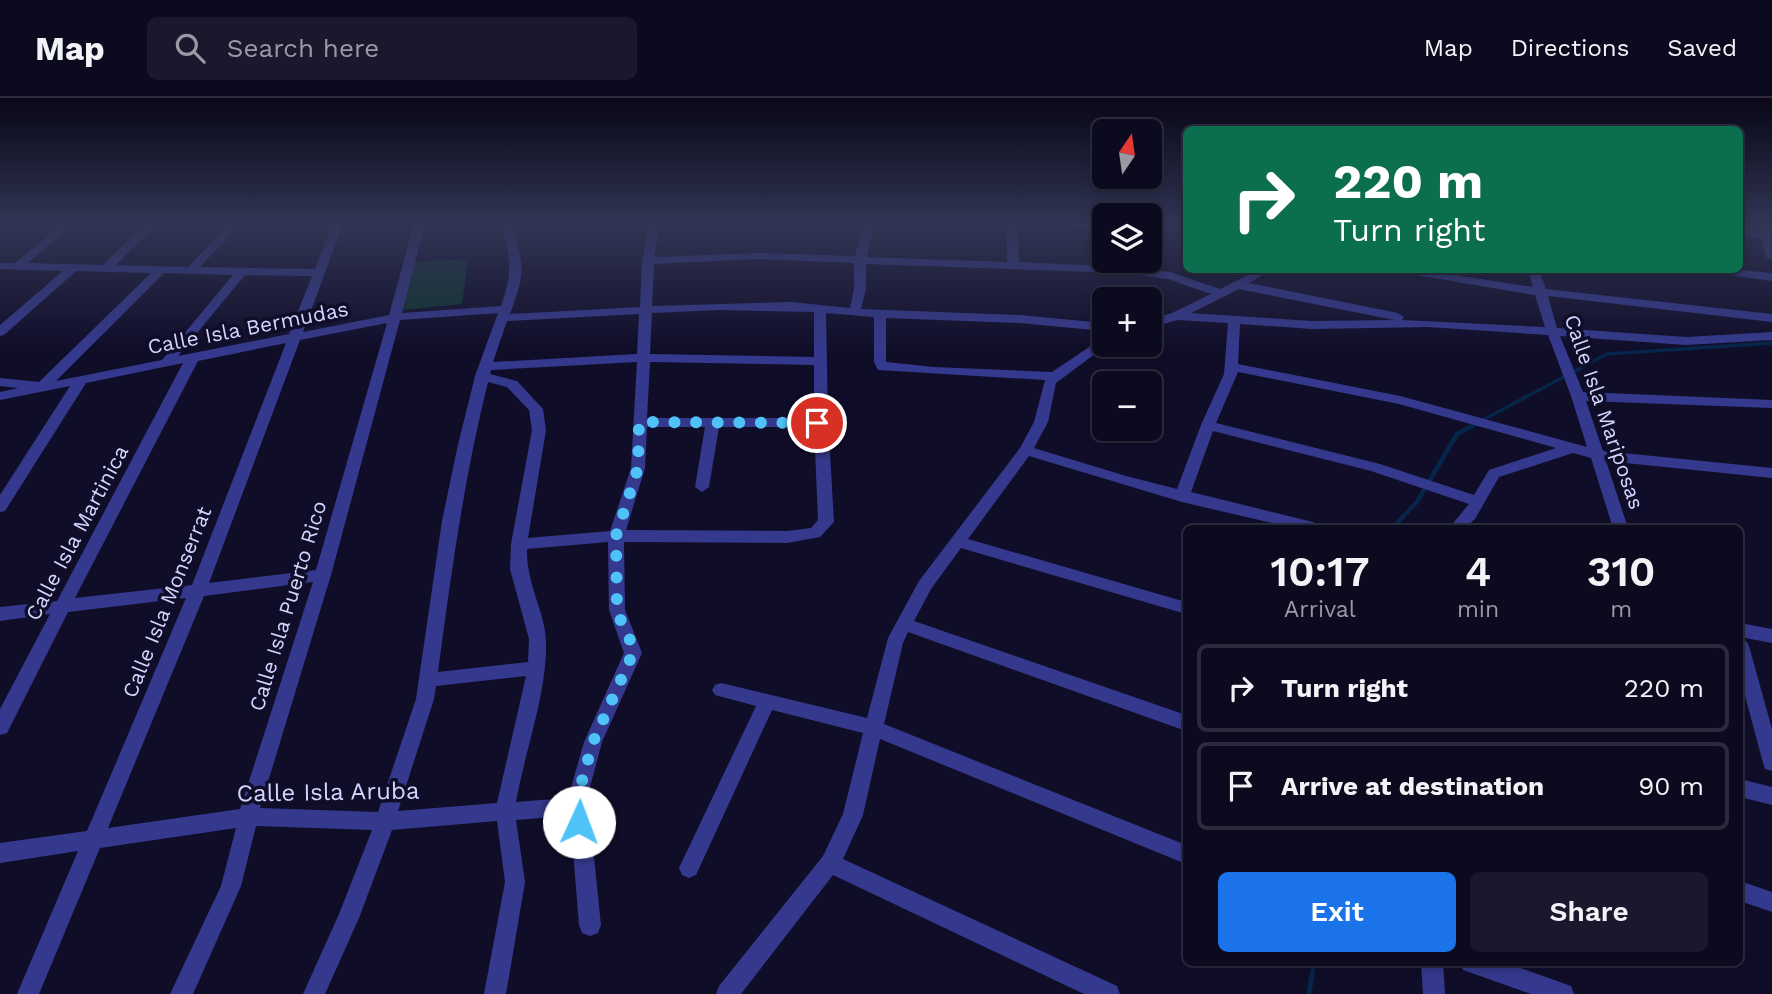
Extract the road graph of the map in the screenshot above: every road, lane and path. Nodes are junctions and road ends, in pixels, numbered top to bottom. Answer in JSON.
{"nodes":[{"id":1,"x":0,"y":266,"type":"edge"},
{"id":2,"x":19,"y":266,"type":"joint"},
{"id":3,"x":108,"y":266,"type":"edge"},
{"id":4,"x":195,"y":266,"type":"edge"},
{"id":5,"x":323,"y":266,"type":"edge"},
{"id":6,"x":410,"y":266,"type":"edge"},
{"id":7,"x":517,"y":266,"type":"edge"},
{"id":8,"x":648,"y":266,"type":"edge"},
{"id":9,"x":860,"y":266,"type":"edge"},
{"id":10,"x":1027,"y":266,"type":"edge"},
{"id":11,"x":74,"y":267,"type":"junction"},
{"id":12,"x":106,"y":268,"type":"junction"},
{"id":13,"x":162,"y":269,"type":"junction"},
{"id":14,"x":191,"y":270,"type":"junction"},
{"id":15,"x":242,"y":271,"type":"junction"},
{"id":16,"x":321,"y":273,"type":"junction"},
{"id":17,"x":1261,"y":273,"type":"edge"},
{"id":18,"x":1423,"y":273,"type":"edge"},
{"id":19,"x":1535,"y":273,"type":"edge"},
{"id":20,"x":1743,"y":273,"type":"edge"},
{"id":21,"x":1772,"y":276,"type":"edge"},
{"id":22,"x":1239,"y":285,"type":"junction"},
{"id":23,"x":1540,"y":292,"type":"junction"},
{"id":24,"x":1221,"y":293,"type":"junction"},
{"id":25,"x":820,"y":307,"type":"junction"},
{"id":26,"x":645,"y":310,"type":"junction"},
{"id":27,"x":855,"y":310,"type":"junction"},
{"id":28,"x":880,"y":313,"type":"junction"},
{"id":29,"x":503,"y":314,"type":"junction"},
{"id":30,"x":1176,"y":316,"type":"junction"},
{"id":31,"x":396,"y":317,"type":"junction"},
{"id":32,"x":1234,"y":318,"type":"junction"},
{"id":33,"x":1162,"y":320,"type":"edge"},
{"id":34,"x":1771,"y":320,"type":"edge"},
{"id":35,"x":1428,"y":323,"type":"junction"},
{"id":36,"x":1092,"y":326,"type":"edge"},
{"id":37,"x":0,"y":332,"type":"edge"},
{"id":38,"x":1553,"y":333,"type":"junction"},
{"id":39,"x":1772,"y":336,"type":"edge"},
{"id":40,"x":295,"y":338,"type":"junction"},
{"id":41,"x":1092,"y":350,"type":"edge"},
{"id":42,"x":642,"y":358,"type":"junction"},
{"id":43,"x":192,"y":359,"type":"junction"},
{"id":44,"x":820,"y":360,"type":"junction"},
{"id":45,"x":165,"y":364,"type":"junction"},
{"id":46,"x":1231,"y":367,"type":"junction"},
{"id":47,"x":484,"y":371,"type":"junction"},
{"id":48,"x":1055,"y":376,"type":"junction"},
{"id":49,"x":81,"y":380,"type":"junction"},
{"id":50,"x":0,"y":382,"type":"edge"},
{"id":51,"x":43,"y":387,"type":"junction"},
{"id":52,"x":0,"y":396,"type":"edge"},
{"id":53,"x":1578,"y":396,"type":"junction"},
{"id":54,"x":1772,"y":404,"type":"edge"},
{"id":55,"x":821,"y":419,"type":"junction"},
{"id":56,"x":639,"y":422,"type":"junction"},
{"id":57,"x":713,"y":422,"type":"junction"},
{"id":58,"x":1208,"y":425,"type":"junction"},
{"id":59,"x":1573,"y":448,"type":"junction"},
{"id":60,"x":1026,"y":450,"type":"junction"},
{"id":61,"x":1597,"y":455,"type":"junction"},
{"id":62,"x":1772,"y":473,"type":"edge"},
{"id":63,"x":702,"y":487,"type":"dead end"},
{"id":64,"x":1182,"y":497,"type":"junction"},
{"id":65,"x":1478,"y":502,"type":"junction"},
{"id":66,"x":0,"y":506,"type":"edge"},
{"id":67,"x":1300,"y":525,"type":"edge"},
{"id":68,"x":1459,"y":525,"type":"edge"},
{"id":69,"x":1619,"y":525,"type":"edge"},
{"id":70,"x":616,"y":536,"type":"junction"},
{"id":71,"x":957,"y":541,"type":"junction"},
{"id":72,"x":519,"y":544,"type":"junction"},
{"id":73,"x":323,"y":575,"type":"junction"},
{"id":74,"x":198,"y":590,"type":"junction"},
{"id":75,"x":63,"y":606,"type":"junction"},
{"id":76,"x":1183,"y":607,"type":"edge"},
{"id":77,"x":0,"y":614,"type":"edge"},
{"id":78,"x":905,"y":624,"type":"junction"},
{"id":79,"x":1743,"y":631,"type":"edge"},
{"id":80,"x":1772,"y":636,"type":"edge"},
{"id":81,"x":537,"y":668,"type":"junction"},
{"id":82,"x":1743,"y":668,"type":"edge"},
{"id":83,"x":428,"y":680,"type":"junction"},
{"id":84,"x":721,"y":690,"type":"dead end"},
{"id":85,"x":767,"y":701,"type":"junction"},
{"id":86,"x":1183,"y":722,"type":"edge"},
{"id":87,"x":0,"y":727,"type":"edge"},
{"id":88,"x":874,"y":728,"type":"junction"},
{"id":89,"x":1772,"y":763,"type":"edge"},
{"id":90,"x":1743,"y":789,"type":"edge"},
{"id":91,"x":1772,"y":796,"type":"edge"},
{"id":92,"x":575,"y":806,"type":"junction"},
{"id":93,"x":505,"y":811,"type":"junction"},
{"id":94,"x":247,"y":817,"type":"junction"},
{"id":95,"x":385,"y":821,"type":"junction"},
{"id":96,"x":94,"y":839,"type":"junction"},
{"id":97,"x":0,"y":853,"type":"edge"},
{"id":98,"x":1183,"y":854,"type":"edge"},
{"id":99,"x":830,"y":863,"type":"junction"},
{"id":100,"x":689,"y":869,"type":"dead end"},
{"id":101,"x":1743,"y":892,"type":"edge"},
{"id":102,"x":1772,"y":902,"type":"edge"},
{"id":103,"x":590,"y":925,"type":"dead end"},
{"id":104,"x":1432,"y":966,"type":"edge"},
{"id":105,"x":1482,"y":966,"type":"edge"},
{"id":106,"x":28,"y":994,"type":"edge"},
{"id":107,"x":181,"y":994,"type":"edge"},
{"id":108,"x":314,"y":994,"type":"edge"},
{"id":109,"x":495,"y":994,"type":"edge"},
{"id":110,"x":727,"y":994,"type":"edge"},
{"id":111,"x":1109,"y":994,"type":"edge"},
{"id":112,"x":1434,"y":994,"type":"edge"},
{"id":113,"x":1563,"y":994,"type":"edge"}],
"edges":[{"from":1,"to":2,"type":"street"},
{"from":2,"to":11,"type":"street"},
{"from":3,"to":12,"type":"street"},
{"from":4,"to":14,"type":"street"},
{"from":5,"to":16,"type":"street","name":"Calle Isla Monserrat"},
{"from":6,"to":31,"type":"street","name":"Calle Isla Puerto Rico"},
{"from":7,"to":29,"type":"street"},
{"from":8,"to":26,"type":"street"},
{"from":9,"to":27,"type":"street"},
{"from":10,"to":24,"type":"street"},
{"from":11,"to":12,"type":"street"},
{"from":11,"to":37,"type":"street"},
{"from":12,"to":13,"type":"street"},
{"from":13,"to":14,"type":"street"},
{"from":13,"to":51,"type":"street"},
{"from":14,"to":15,"type":"street"},
{"from":15,"to":16,"type":"street"},
{"from":15,"to":45,"type":"street"},
{"from":16,"to":40,"type":"street","name":"Calle Isla Monserrat"},
{"from":17,"to":22,"type":"street"},
{"from":18,"to":23,"type":"street"},
{"from":19,"to":23,"type":"street","name":"Calle Isla Mariposas"},
{"from":20,"to":21,"type":"street"},
{"from":22,"to":24,"type":"street"},
{"from":22,"to":35,"type":"street"},
{"from":23,"to":34,"type":"street"},
{"from":23,"to":38,"type":"street","name":"Calle Isla Mariposas"},
{"from":24,"to":30,"type":"street"},
{"from":25,"to":26,"type":"street","name":"Calle Isla Bermudas"},
{"from":25,"to":27,"type":"street","name":"Calle Isla Bermudas"},
{"from":25,"to":44,"type":"street"},
{"from":26,"to":29,"type":"street","name":"Calle Isla Bermudas"},
{"from":26,"to":42,"type":"street"},
{"from":27,"to":28,"type":"street","name":"Calle Isla Bermudas"},
{"from":28,"to":36,"type":"street","name":"Calle Isla Bermudas"},
{"from":28,"to":48,"type":"street"},
{"from":29,"to":31,"type":"street","name":"Calle Isla Bermudas"},
{"from":29,"to":47,"type":"street"},
{"from":30,"to":32,"type":"street"},
{"from":30,"to":33,"type":"street"},
{"from":31,"to":40,"type":"street","name":"Calle Isla Bermudas"},
{"from":31,"to":73,"type":"street","name":"Calle Isla Puerto Rico"},
{"from":32,"to":35,"type":"street"},
{"from":32,"to":46,"type":"street"},
{"from":35,"to":38,"type":"street"},
{"from":38,"to":39,"type":"street"},
{"from":38,"to":53,"type":"street","name":"Calle Isla Mariposas"},
{"from":40,"to":43,"type":"street","name":"Calle Isla Bermudas"},
{"from":40,"to":74,"type":"street","name":"Calle Isla Monserrat"},
{"from":41,"to":48,"type":"street"},
{"from":42,"to":44,"type":"street"},
{"from":42,"to":47,"type":"street"},
{"from":42,"to":56,"type":"street"},
{"from":43,"to":45,"type":"street","name":"Calle Isla Bermudas"},
{"from":43,"to":75,"type":"street","name":"Calle Isla Martinica"},
{"from":44,"to":55,"type":"street"},
{"from":45,"to":49,"type":"street","name":"Calle Isla Bermudas"},
{"from":46,"to":58,"type":"street"},
{"from":46,"to":59,"type":"street"},
{"from":47,"to":72,"type":"street"},
{"from":47,"to":83,"type":"street"},
{"from":48,"to":60,"type":"street"},
{"from":49,"to":51,"type":"street","name":"Calle Isla Bermudas"},
{"from":49,"to":66,"type":"street"},
{"from":50,"to":51,"type":"street"},
{"from":51,"to":52,"type":"street","name":"Calle Isla Bermudas"},
{"from":53,"to":54,"type":"street"},
{"from":53,"to":61,"type":"street","name":"Calle Isla Mariposas"},
{"from":55,"to":57,"type":"street"},
{"from":55,"to":70,"type":"street"},
{"from":56,"to":57,"type":"street"},
{"from":56,"to":70,"type":"street"},
{"from":57,"to":63,"type":"street"},
{"from":58,"to":64,"type":"street"},
{"from":58,"to":65,"type":"street"},
{"from":59,"to":61,"type":"street"},
{"from":59,"to":65,"type":"street"},
{"from":60,"to":64,"type":"street"},
{"from":60,"to":71,"type":"street"},
{"from":61,"to":62,"type":"street"},
{"from":61,"to":69,"type":"street","name":"Calle Isla Mariposas"},
{"from":64,"to":67,"type":"street"},
{"from":65,"to":68,"type":"street"},
{"from":70,"to":72,"type":"street"},
{"from":70,"to":92,"type":"street"},
{"from":71,"to":76,"type":"street"},
{"from":71,"to":78,"type":"street"},
{"from":72,"to":81,"type":"street"},
{"from":73,"to":74,"type":"street"},
{"from":73,"to":94,"type":"street","name":"Calle Isla Puerto Rico"},
{"from":74,"to":75,"type":"street"},
{"from":74,"to":96,"type":"street","name":"Calle Isla Monserrat"},
{"from":75,"to":77,"type":"street"},
{"from":75,"to":87,"type":"street","name":"Calle Isla Martinica"},
{"from":78,"to":86,"type":"street"},
{"from":78,"to":88,"type":"street"},
{"from":79,"to":80,"type":"street"},
{"from":81,"to":83,"type":"street"},
{"from":81,"to":93,"type":"street"},
{"from":82,"to":89,"type":"street"},
{"from":83,"to":95,"type":"street"},
{"from":84,"to":85,"type":"street"},
{"from":85,"to":88,"type":"street"},
{"from":85,"to":100,"type":"street"},
{"from":88,"to":98,"type":"street"},
{"from":88,"to":99,"type":"street"},
{"from":90,"to":91,"type":"street"},
{"from":92,"to":93,"type":"street","name":"Calle Isla Aruba"},
{"from":92,"to":103,"type":"street"},
{"from":93,"to":95,"type":"street","name":"Calle Isla Aruba"},
{"from":93,"to":109,"type":"street"},
{"from":94,"to":95,"type":"street","name":"Calle Isla Aruba"},
{"from":94,"to":96,"type":"street","name":"Calle Isla Aruba"},
{"from":94,"to":107,"type":"street","name":"Calle Isla Puerto Rico"},
{"from":95,"to":108,"type":"street"},
{"from":96,"to":97,"type":"street","name":"Calle Isla Aruba"},
{"from":96,"to":106,"type":"street","name":"Calle Isla Monserrat"},
{"from":99,"to":110,"type":"street"},
{"from":99,"to":111,"type":"street"},
{"from":101,"to":102,"type":"street"},
{"from":104,"to":112,"type":"street"},
{"from":105,"to":113,"type":"street"}]}
